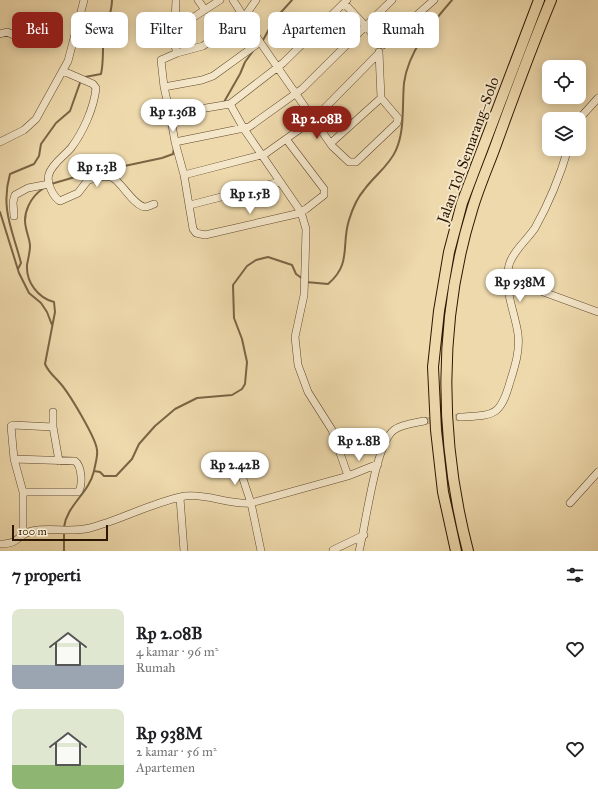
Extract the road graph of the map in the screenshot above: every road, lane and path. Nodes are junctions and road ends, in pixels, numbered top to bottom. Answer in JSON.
{"nodes":[{"id":1,"x":84,"y":0,"type":"edge"},
{"id":2,"x":176,"y":0,"type":"edge"},
{"id":3,"x":198,"y":0,"type":"edge"},
{"id":4,"x":220,"y":0,"type":"edge"},
{"id":5,"x":233,"y":0,"type":"edge"},
{"id":6,"x":256,"y":0,"type":"edge"},
{"id":7,"x":392,"y":0,"type":"edge"},
{"id":8,"x":434,"y":0,"type":"edge"},
{"id":9,"x":539,"y":0,"type":"edge"},
{"id":10,"x":551,"y":0,"type":"edge"},
{"id":11,"x":345,"y":2,"type":"edge"},
{"id":12,"x":205,"y":10,"type":"junction"},
{"id":13,"x":175,"y":12,"type":"edge"},
{"id":14,"x":242,"y":12,"type":"edge"},
{"id":15,"x":248,"y":12,"type":"edge"},
{"id":16,"x":420,"y":12,"type":"edge"},
{"id":17,"x":196,"y":16,"type":"edge"},
{"id":18,"x":365,"y":25,"type":"junction"},
{"id":19,"x":368,"y":28,"type":"edge"},
{"id":20,"x":0,"y":34,"type":"edge"},
{"id":21,"x":12,"y":34,"type":"edge"},
{"id":22,"x":260,"y":42,"type":"edge"},
{"id":23,"x":204,"y":45,"type":"edge"},
{"id":24,"x":175,"y":48,"type":"edge"},
{"id":25,"x":252,"y":48,"type":"edge"},
{"id":26,"x":381,"y":48,"type":"edge"},
{"id":27,"x":177,"y":54,"type":"junction"},
{"id":28,"x":377,"y":55,"type":"junction"},
{"id":29,"x":278,"y":67,"type":"junction"},
{"id":30,"x":63,"y":71,"type":"junction"},
{"id":31,"x":164,"y":87,"type":"junction"},
{"id":32,"x":297,"y":93,"type":"junction"},
{"id":33,"x":381,"y":98,"type":"junction"},
{"id":34,"x":598,"y":98,"type":"edge"},
{"id":35,"x":230,"y":104,"type":"junction"},
{"id":36,"x":585,"y":112,"type":"edge"},
{"id":37,"x":170,"y":114,"type":"junction"},
{"id":38,"x":314,"y":119,"type":"junction"},
{"id":39,"x":244,"y":129,"type":"junction"},
{"id":40,"x":286,"y":139,"type":"junction"},
{"id":41,"x":0,"y":142,"type":"edge"},
{"id":42,"x":176,"y":142,"type":"junction"},
{"id":43,"x":330,"y":143,"type":"junction"},
{"id":44,"x":262,"y":155,"type":"junction"},
{"id":45,"x":566,"y":156,"type":"edge"},
{"id":46,"x":184,"y":175,"type":"junction"},
{"id":47,"x":279,"y":182,"type":"junction"},
{"id":48,"x":50,"y":185,"type":"junction"},
{"id":49,"x":154,"y":204,"type":"dead end"},
{"id":50,"x":190,"y":205,"type":"junction"},
{"id":51,"x":301,"y":212,"type":"junction"},
{"id":52,"x":14,"y":216,"type":"dead end"},
{"id":53,"x":508,"y":279,"type":"junction"},
{"id":54,"x":598,"y":312,"type":"edge"},
{"id":55,"x":53,"y":412,"type":"dead end"},
{"id":56,"x":460,"y":416,"type":"tunnel mouth"},
{"id":57,"x":424,"y":421,"type":"tunnel mouth"},
{"id":58,"x":53,"y":427,"type":"junction"},
{"id":59,"x":14,"y":459,"type":"junction"},
{"id":60,"x":59,"y":461,"type":"junction"},
{"id":61,"x":378,"y":464,"type":"junction"},
{"id":62,"x":245,"y":467,"type":"dead end"},
{"id":63,"x":598,"y":472,"type":"edge"},
{"id":64,"x":348,"y":476,"type":"junction"},
{"id":65,"x":23,"y":492,"type":"junction"},
{"id":66,"x":180,"y":498,"type":"junction"},
{"id":67,"x":251,"y":503,"type":"junction"},
{"id":68,"x":570,"y":503,"type":"dead end"},
{"id":69,"x":23,"y":535,"type":"junction"},
{"id":70,"x":364,"y":535,"type":"junction"},
{"id":71,"x":0,"y":544,"type":"edge"},
{"id":72,"x":332,"y":550,"type":"dead end"},
{"id":73,"x":184,"y":551,"type":"edge"},
{"id":74,"x":261,"y":551,"type":"edge"},
{"id":75,"x":360,"y":551,"type":"edge"},
{"id":76,"x":456,"y":551,"type":"edge"},
{"id":77,"x":468,"y":551,"type":"edge"}],
"edges":[{"from":1,"to":30,"type":"street"},
{"from":2,"to":13,"type":"street"},
{"from":3,"to":12,"type":"street"},
{"from":4,"to":12,"type":"street"},
{"from":5,"to":14,"type":"street"},
{"from":6,"to":15,"type":"street"},
{"from":7,"to":18,"type":"street"},
{"from":8,"to":16,"type":"street"},
{"from":9,"to":76,"type":"highway","name":"Jalan Tol Semarang–Solo"},
{"from":10,"to":77,"type":"highway","name":"Jalan Tol Semarang–Solo"},
{"from":11,"to":18,"type":"street"},
{"from":11,"to":29,"type":"street"},
{"from":12,"to":17,"type":"street"},
{"from":18,"to":19,"type":"street"},
{"from":18,"to":32,"type":"street"},
{"from":20,"to":21,"type":"street"},
{"from":22,"to":29,"type":"street"},
{"from":23,"to":27,"type":"street"},
{"from":24,"to":27,"type":"street"},
{"from":25,"to":31,"type":"street"},
{"from":26,"to":28,"type":"street"},
{"from":27,"to":31,"type":"street"},
{"from":28,"to":33,"type":"street"},
{"from":28,"to":38,"type":"street"},
{"from":29,"to":32,"type":"street"},
{"from":29,"to":35,"type":"street"},
{"from":30,"to":41,"type":"street"},
{"from":30,"to":48,"type":"street"},
{"from":31,"to":37,"type":"street"},
{"from":32,"to":38,"type":"street"},
{"from":32,"to":39,"type":"street"},
{"from":33,"to":43,"type":"street"},
{"from":33,"to":43,"type":"street"},
{"from":34,"to":36,"type":"street"},
{"from":35,"to":37,"type":"street"},
{"from":35,"to":39,"type":"street"},
{"from":37,"to":42,"type":"street"},
{"from":38,"to":40,"type":"street"},
{"from":38,"to":43,"type":"street"},
{"from":39,"to":42,"type":"street"},
{"from":39,"to":44,"type":"street"},
{"from":40,"to":44,"type":"street"},
{"from":40,"to":51,"type":"street"},
{"from":42,"to":46,"type":"street"},
{"from":44,"to":46,"type":"street"},
{"from":44,"to":47,"type":"street"},
{"from":45,"to":53,"type":"street"},
{"from":46,"to":50,"type":"street"},
{"from":47,"to":50,"type":"street"},
{"from":47,"to":51,"type":"street"},
{"from":48,"to":49,"type":"street"},
{"from":48,"to":52,"type":"street"},
{"from":50,"to":51,"type":"street"},
{"from":51,"to":64,"type":"street"},
{"from":53,"to":54,"type":"street"},
{"from":53,"to":56,"type":"street"},
{"from":55,"to":58,"type":"street"},
{"from":57,"to":61,"type":"street"},
{"from":58,"to":59,"type":"street"},
{"from":58,"to":60,"type":"street"},
{"from":59,"to":60,"type":"street"},
{"from":59,"to":65,"type":"street"},
{"from":60,"to":65,"type":"street"},
{"from":61,"to":64,"type":"street"},
{"from":61,"to":70,"type":"street"},
{"from":62,"to":67,"type":"street"},
{"from":63,"to":68,"type":"street"},
{"from":64,"to":67,"type":"street"},
{"from":65,"to":69,"type":"street"},
{"from":66,"to":67,"type":"street"},
{"from":66,"to":69,"type":"street"},
{"from":66,"to":73,"type":"street"},
{"from":67,"to":74,"type":"street"},
{"from":69,"to":71,"type":"street"},
{"from":70,"to":72,"type":"street"},
{"from":70,"to":75,"type":"street"}]}
